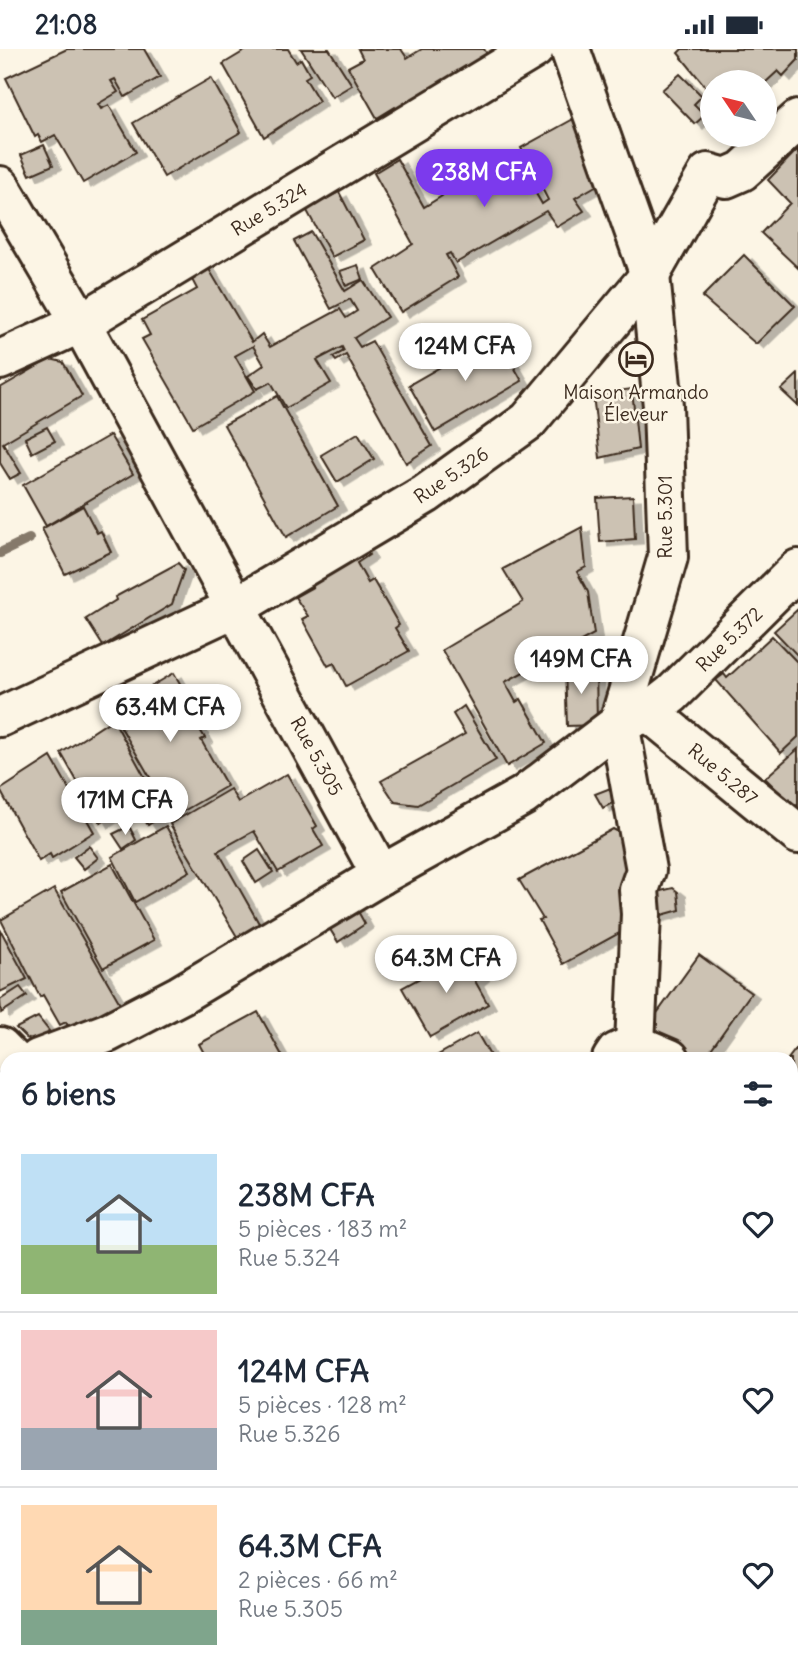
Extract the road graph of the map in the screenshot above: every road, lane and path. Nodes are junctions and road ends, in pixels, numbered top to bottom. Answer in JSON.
{"nodes":[{"id":1,"x":534,"y":49,"type":"edge"},
{"id":2,"x":570,"y":49,"type":"edge"},
{"id":3,"x":798,"y":120,"type":"edge"},
{"id":4,"x":0,"y":186,"type":"edge"},
{"id":5,"x":650,"y":275,"type":"junction"},
{"id":6,"x":81,"y":323,"type":"junction"},
{"id":7,"x":0,"y":360,"type":"edge"},
{"id":8,"x":798,"y":569,"type":"edge"},
{"id":9,"x":236,"y":607,"type":"junction"},
{"id":10,"x":0,"y":717,"type":"edge"},
{"id":11,"x":634,"y":717,"type":"junction"},
{"id":12,"x":798,"y":834,"type":"edge"},
{"id":13,"x":381,"y":875,"type":"junction"},
{"id":14,"x":623,"y":1051,"type":"edge"},
{"id":15,"x":57,"y":1052,"type":"edge"}],
"edges":[{"from":1,"to":6,"type":"street","name":"Rue 5.324"},
{"from":2,"to":5,"type":"street","name":"Rue 5.301"},
{"from":3,"to":5,"type":"street","name":"Rue 5.326"},
{"from":4,"to":6,"type":"street","name":"Rue 5.305"},
{"from":5,"to":9,"type":"street","name":"Rue 5.326"},
{"from":5,"to":11,"type":"street","name":"Rue 5.301"},
{"from":6,"to":7,"type":"street","name":"Rue 5.324"},
{"from":6,"to":9,"type":"street","name":"Rue 5.305"},
{"from":8,"to":11,"type":"street","name":"Rue 5.372"},
{"from":9,"to":10,"type":"street","name":"Rue 5.326"},
{"from":9,"to":13,"type":"street","name":"Rue 5.305"},
{"from":11,"to":12,"type":"street","name":"Rue 5.287"},
{"from":11,"to":13,"type":"street","name":"Rue 5.372"},
{"from":11,"to":14,"type":"street","name":"Rue 5.301"},
{"from":13,"to":15,"type":"street"}]}
